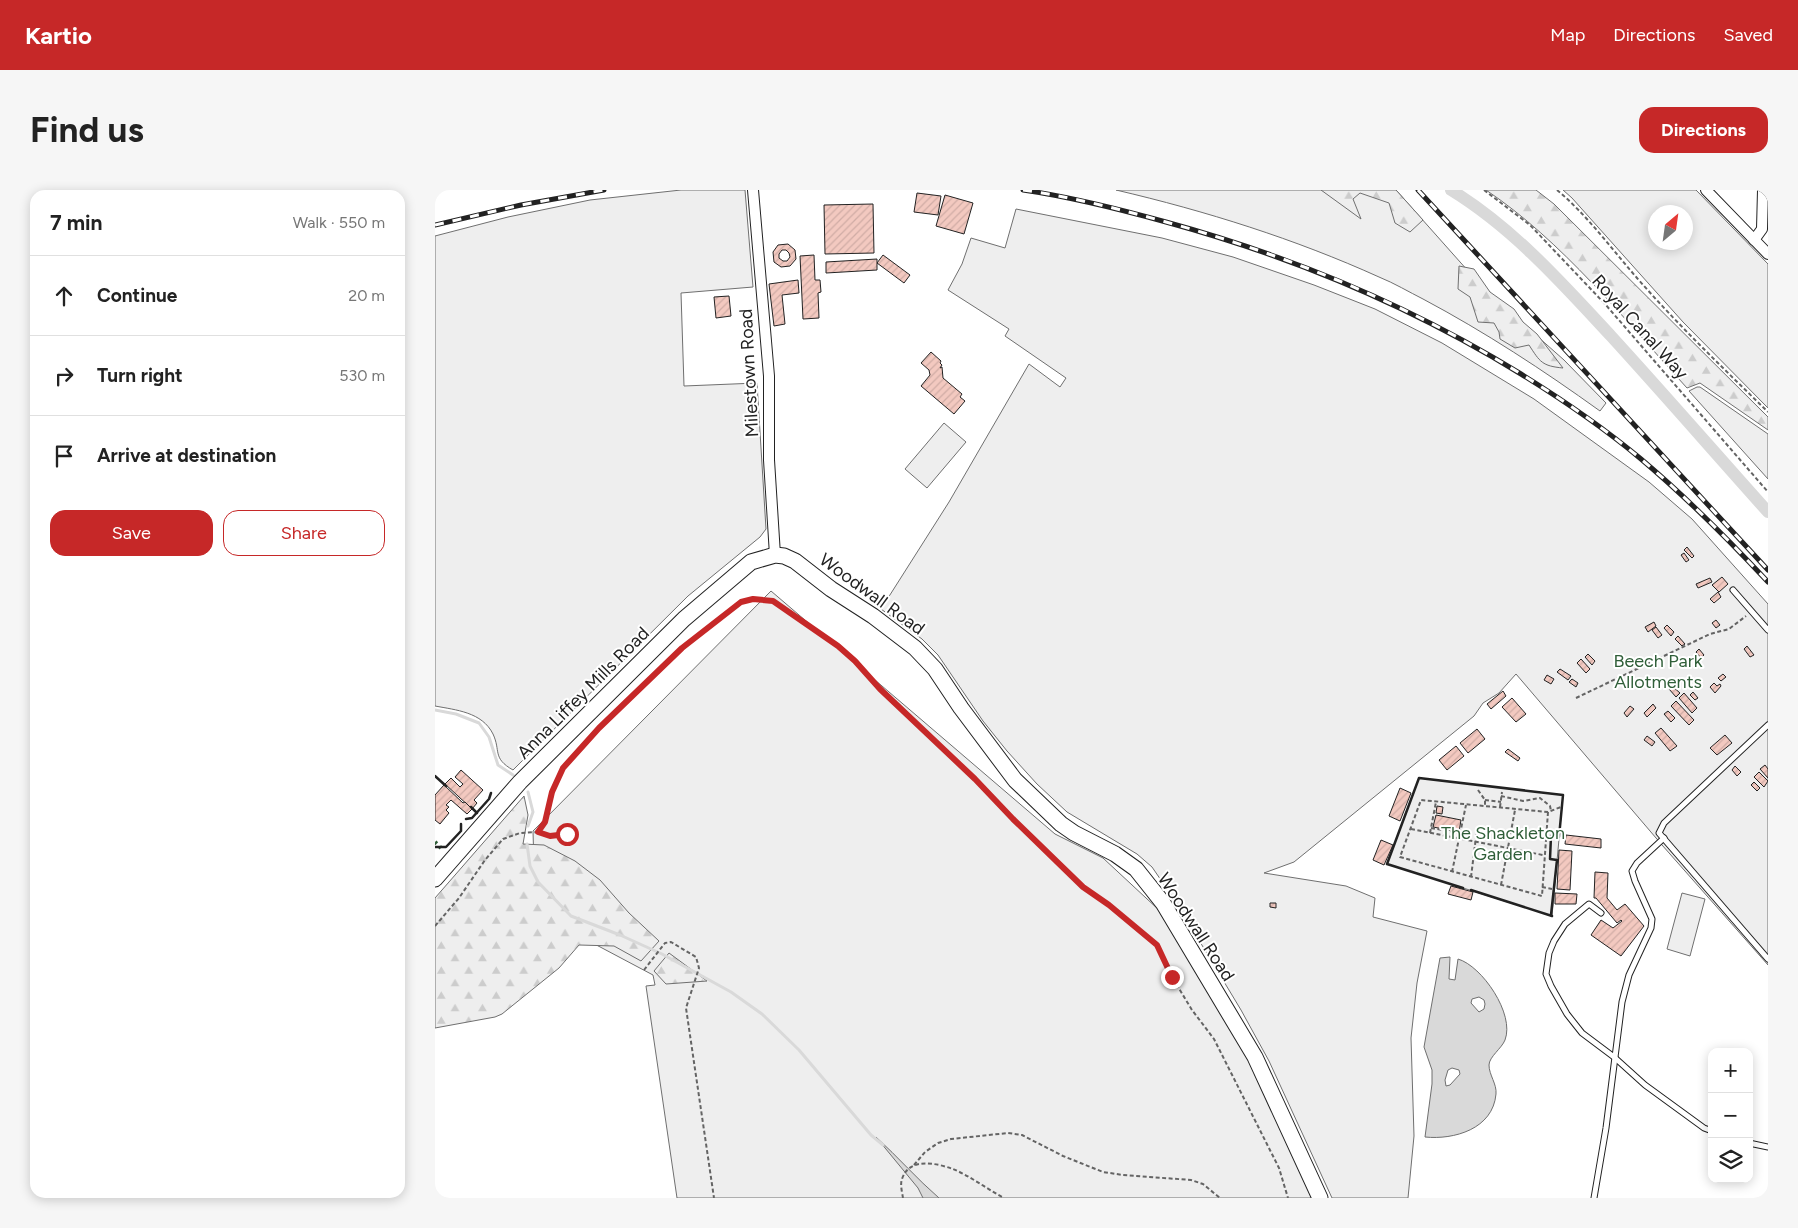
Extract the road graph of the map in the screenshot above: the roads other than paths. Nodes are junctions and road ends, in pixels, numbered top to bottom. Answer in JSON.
{"nodes":[{"id":1,"x":753,"y":190,"type":"edge"},
{"id":2,"x":1706,"y":190,"type":"edge"},
{"id":3,"x":1763,"y":190,"type":"edge"},
{"id":4,"x":1755,"y":240,"type":"junction"},
{"id":5,"x":1768,"y":254,"type":"edge"},
{"id":6,"x":775,"y":555,"type":"junction"},
{"id":7,"x":1733,"y":590,"type":"dead end"},
{"id":8,"x":1768,"y":630,"type":"edge"},
{"id":9,"x":1768,"y":725,"type":"edge"},
{"id":10,"x":1664,"y":838,"type":"junction"},
{"id":11,"x":437,"y":874,"type":"edge"},
{"id":12,"x":1601,"y":913,"type":"dead end"},
{"id":13,"x":1768,"y":959,"type":"edge"},
{"id":14,"x":1614,"y":1057,"type":"junction"},
{"id":15,"x":1708,"y":1130,"type":"edge"},
{"id":16,"x":1753,"y":1144,"type":"edge"},
{"id":17,"x":1768,"y":1147,"type":"edge"},
{"id":18,"x":1320,"y":1198,"type":"edge"},
{"id":19,"x":1594,"y":1198,"type":"edge"}],
"edges":[{"from":1,"to":6,"type":"street","name":"Milestown Road"},
{"from":2,"to":4,"type":"street"},
{"from":3,"to":4,"type":"street"},
{"from":4,"to":5,"type":"street"},
{"from":6,"to":11,"type":"main road","name":"Anna Liffey Mills Road"},
{"from":6,"to":18,"type":"main road","name":"Woodwall Road"},
{"from":7,"to":8,"type":"lane"},
{"from":9,"to":10,"type":"lane"},
{"from":10,"to":13,"type":"lane"},
{"from":10,"to":14,"type":"lane"},
{"from":12,"to":14,"type":"lane"},
{"from":14,"to":15,"type":"lane"},
{"from":14,"to":19,"type":"lane"},
{"from":16,"to":17,"type":"lane"}]}
